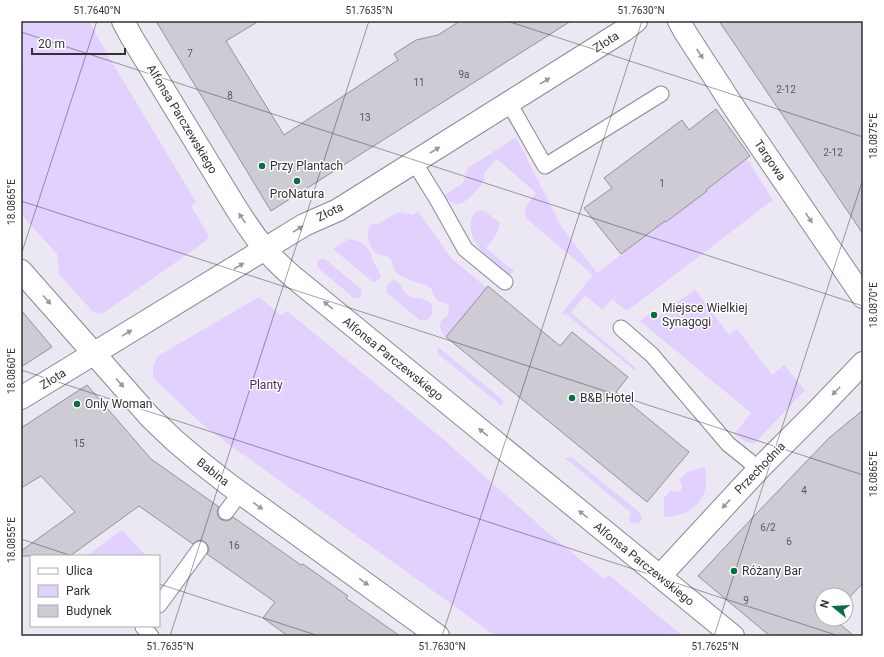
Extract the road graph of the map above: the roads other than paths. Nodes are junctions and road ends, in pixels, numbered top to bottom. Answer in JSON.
{"nodes":[{"id":1,"x":123,"y":21,"type":"edge"},
{"id":2,"x":636,"y":21,"type":"edge"},
{"id":3,"x":679,"y":21,"type":"edge"},
{"id":4,"x":661,"y":94,"type":"dead end"},
{"id":5,"x":509,"y":103,"type":"junction"},
{"id":6,"x":414,"y":162,"type":"junction"},
{"id":7,"x":265,"y":249,"type":"junction"},
{"id":8,"x":21,"y":271,"type":"edge"},
{"id":9,"x":505,"y":282,"type":"dead end"},
{"id":10,"x":863,"y":297,"type":"edge"},
{"id":11,"x":621,"y":328,"type":"dead end"},
{"id":12,"x":94,"y":353,"type":"junction"},
{"id":13,"x":863,"y":363,"type":"edge"},
{"id":14,"x":21,"y":398,"type":"edge"},
{"id":15,"x":758,"y":470,"type":"junction"},
{"id":16,"x":240,"y":493,"type":"junction"},
{"id":17,"x":226,"y":512,"type":"dead end"},
{"id":18,"x":200,"y":549,"type":"dead end"},
{"id":19,"x":660,"y":576,"type":"junction"},
{"id":20,"x":160,"y":604,"type":"edge"},
{"id":21,"x":143,"y":627,"type":"edge"},
{"id":22,"x":151,"y":636,"type":"edge"},
{"id":23,"x":438,"y":636,"type":"edge"},
{"id":24,"x":733,"y":636,"type":"edge"}],
"edges":[{"from":7,"to":1,"type":"street","name":"Alfonsa Parczewskiego","one_way":true},
{"from":5,"to":2,"type":"street","name":"Złota","one_way":true},
{"from":3,"to":10,"type":"street","name":"Targowa","one_way":true},
{"from":4,"to":5,"type":"lane"},
{"from":6,"to":5,"type":"street","name":"Złota","one_way":true},
{"from":7,"to":6,"type":"street","name":"Złota","one_way":true},
{"from":6,"to":9,"type":"lane"},
{"from":12,"to":7,"type":"street","name":"Złota","one_way":true},
{"from":19,"to":7,"type":"street","name":"Alfonsa Parczewskiego","one_way":true},
{"from":8,"to":12,"type":"street","name":"Babina","one_way":true},
{"from":11,"to":15,"type":"lane"},
{"from":12,"to":14,"type":"street","name":"Złota"},
{"from":12,"to":16,"type":"street","name":"Babina","one_way":true},
{"from":13,"to":15,"type":"street","name":"Przechodnia","one_way":true},
{"from":15,"to":19,"type":"street","name":"Przechodnia","one_way":true},
{"from":16,"to":17,"type":"lane"},
{"from":16,"to":23,"type":"street","name":"Babina","one_way":true},
{"from":18,"to":20,"type":"lane"},
{"from":19,"to":24,"type":"street","name":"Alfonsa Parczewskiego"},
{"from":21,"to":22,"type":"lane"}]}
